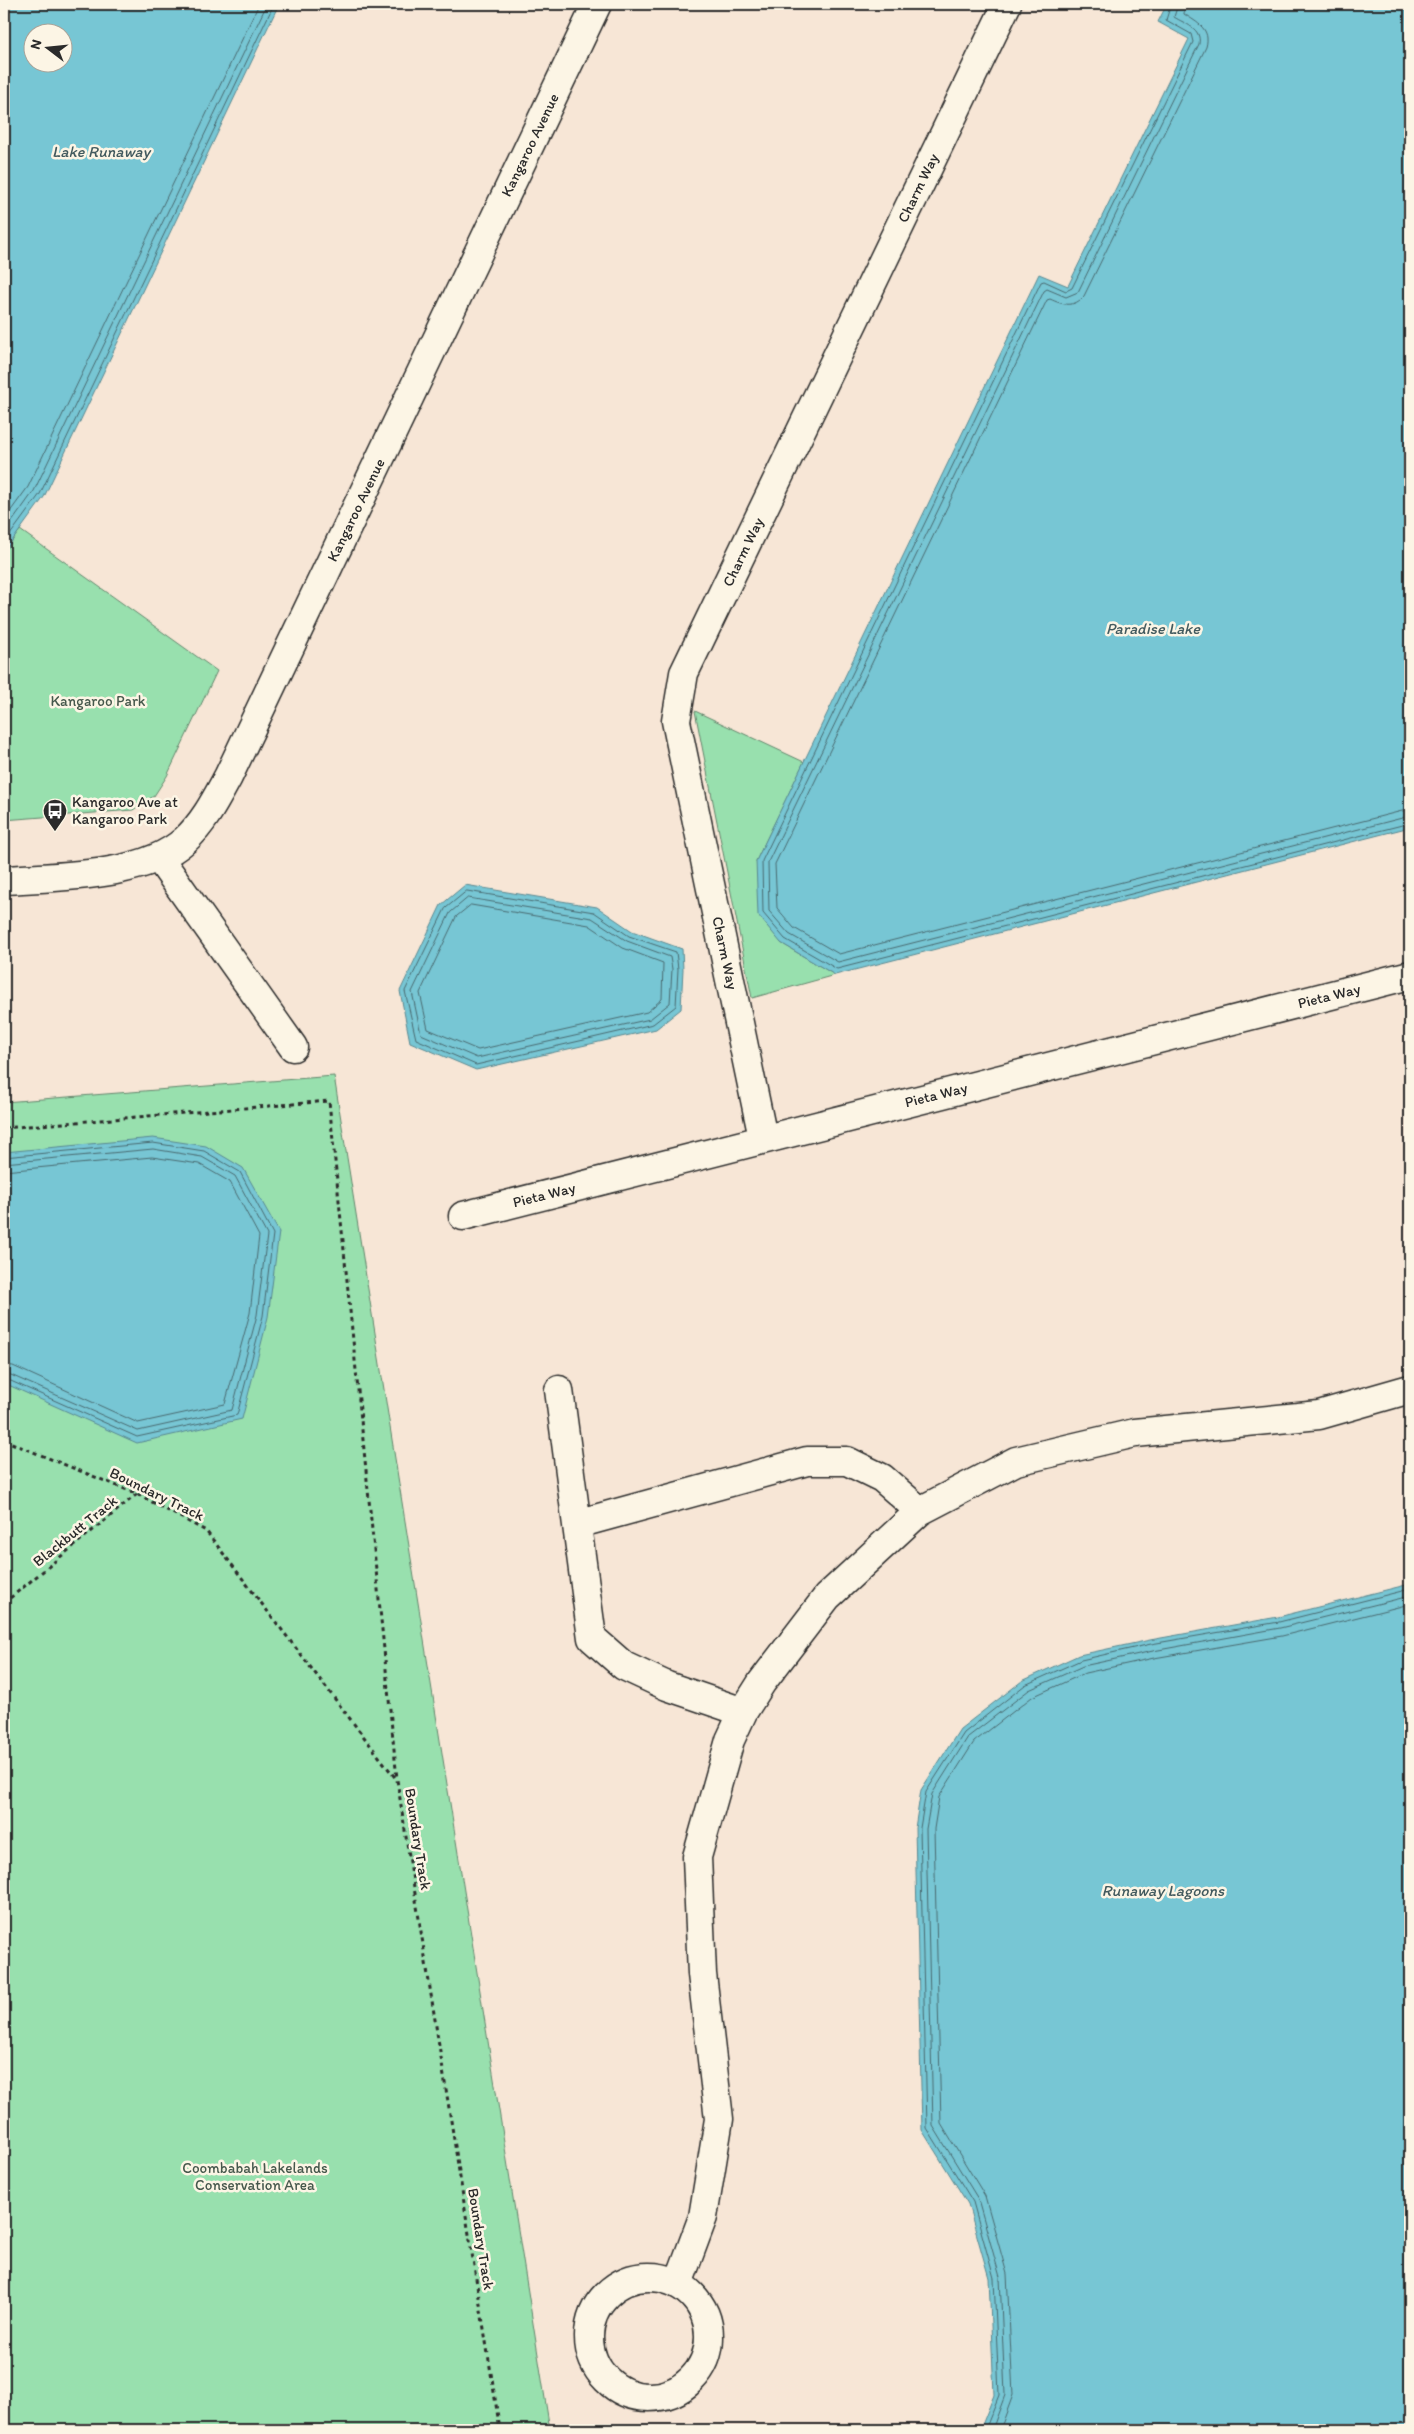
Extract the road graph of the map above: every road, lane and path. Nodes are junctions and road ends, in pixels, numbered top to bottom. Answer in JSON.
{"nodes":[{"id":1,"x":598,"y":4,"type":"edge"},
{"id":2,"x":1007,"y":4,"type":"edge"},
{"id":3,"x":159,"y":858,"type":"junction"},
{"id":4,"x":4,"y":880,"type":"edge"},
{"id":5,"x":1410,"y":975,"type":"edge"},
{"id":6,"x":293,"y":1047,"type":"dead end"},
{"id":7,"x":4,"y":1128,"type":"edge"},
{"id":8,"x":763,"y":1138,"type":"junction"},
{"id":9,"x":463,"y":1216,"type":"dead end"},
{"id":10,"x":1410,"y":1389,"type":"edge"},
{"id":11,"x":559,"y":1390,"type":"dead end"},
{"id":12,"x":4,"y":1440,"type":"edge"},
{"id":13,"x":137,"y":1494,"type":"junction"},
{"id":14,"x":920,"y":1511,"type":"junction"},
{"id":15,"x":577,"y":1524,"type":"junction"},
{"id":16,"x":4,"y":1604,"type":"edge"},
{"id":17,"x":743,"y":1712,"type":"junction"},
{"id":18,"x":397,"y":1780,"type":"junction"},
{"id":19,"x":678,"y":2284,"type":"junction"},
{"id":20,"x":500,"y":2430,"type":"edge"}],
"edges":[{"from":1,"to":3,"type":"street","name":"Kangaroo Avenue"},
{"from":2,"to":8,"type":"street","name":"Charm Way"},
{"from":3,"to":4,"type":"street","name":"Kangaroo Avenue"},
{"from":3,"to":6,"type":"street"},
{"from":5,"to":8,"type":"street","name":"Pieta Way"},
{"from":7,"to":18,"type":"path"},
{"from":8,"to":9,"type":"street","name":"Pieta Way"},
{"from":10,"to":14,"type":"street"},
{"from":11,"to":15,"type":"street"},
{"from":12,"to":13,"type":"path","name":"Boundary Track"},
{"from":13,"to":16,"type":"path","name":"Blackbutt Track"},
{"from":13,"to":18,"type":"path","name":"Boundary Track"},
{"from":14,"to":15,"type":"street"},
{"from":14,"to":17,"type":"street"},
{"from":15,"to":17,"type":"street"},
{"from":17,"to":19,"type":"street"},
{"from":18,"to":20,"type":"path","name":"Boundary Track"},
{"from":19,"to":19,"type":"street"}]}
